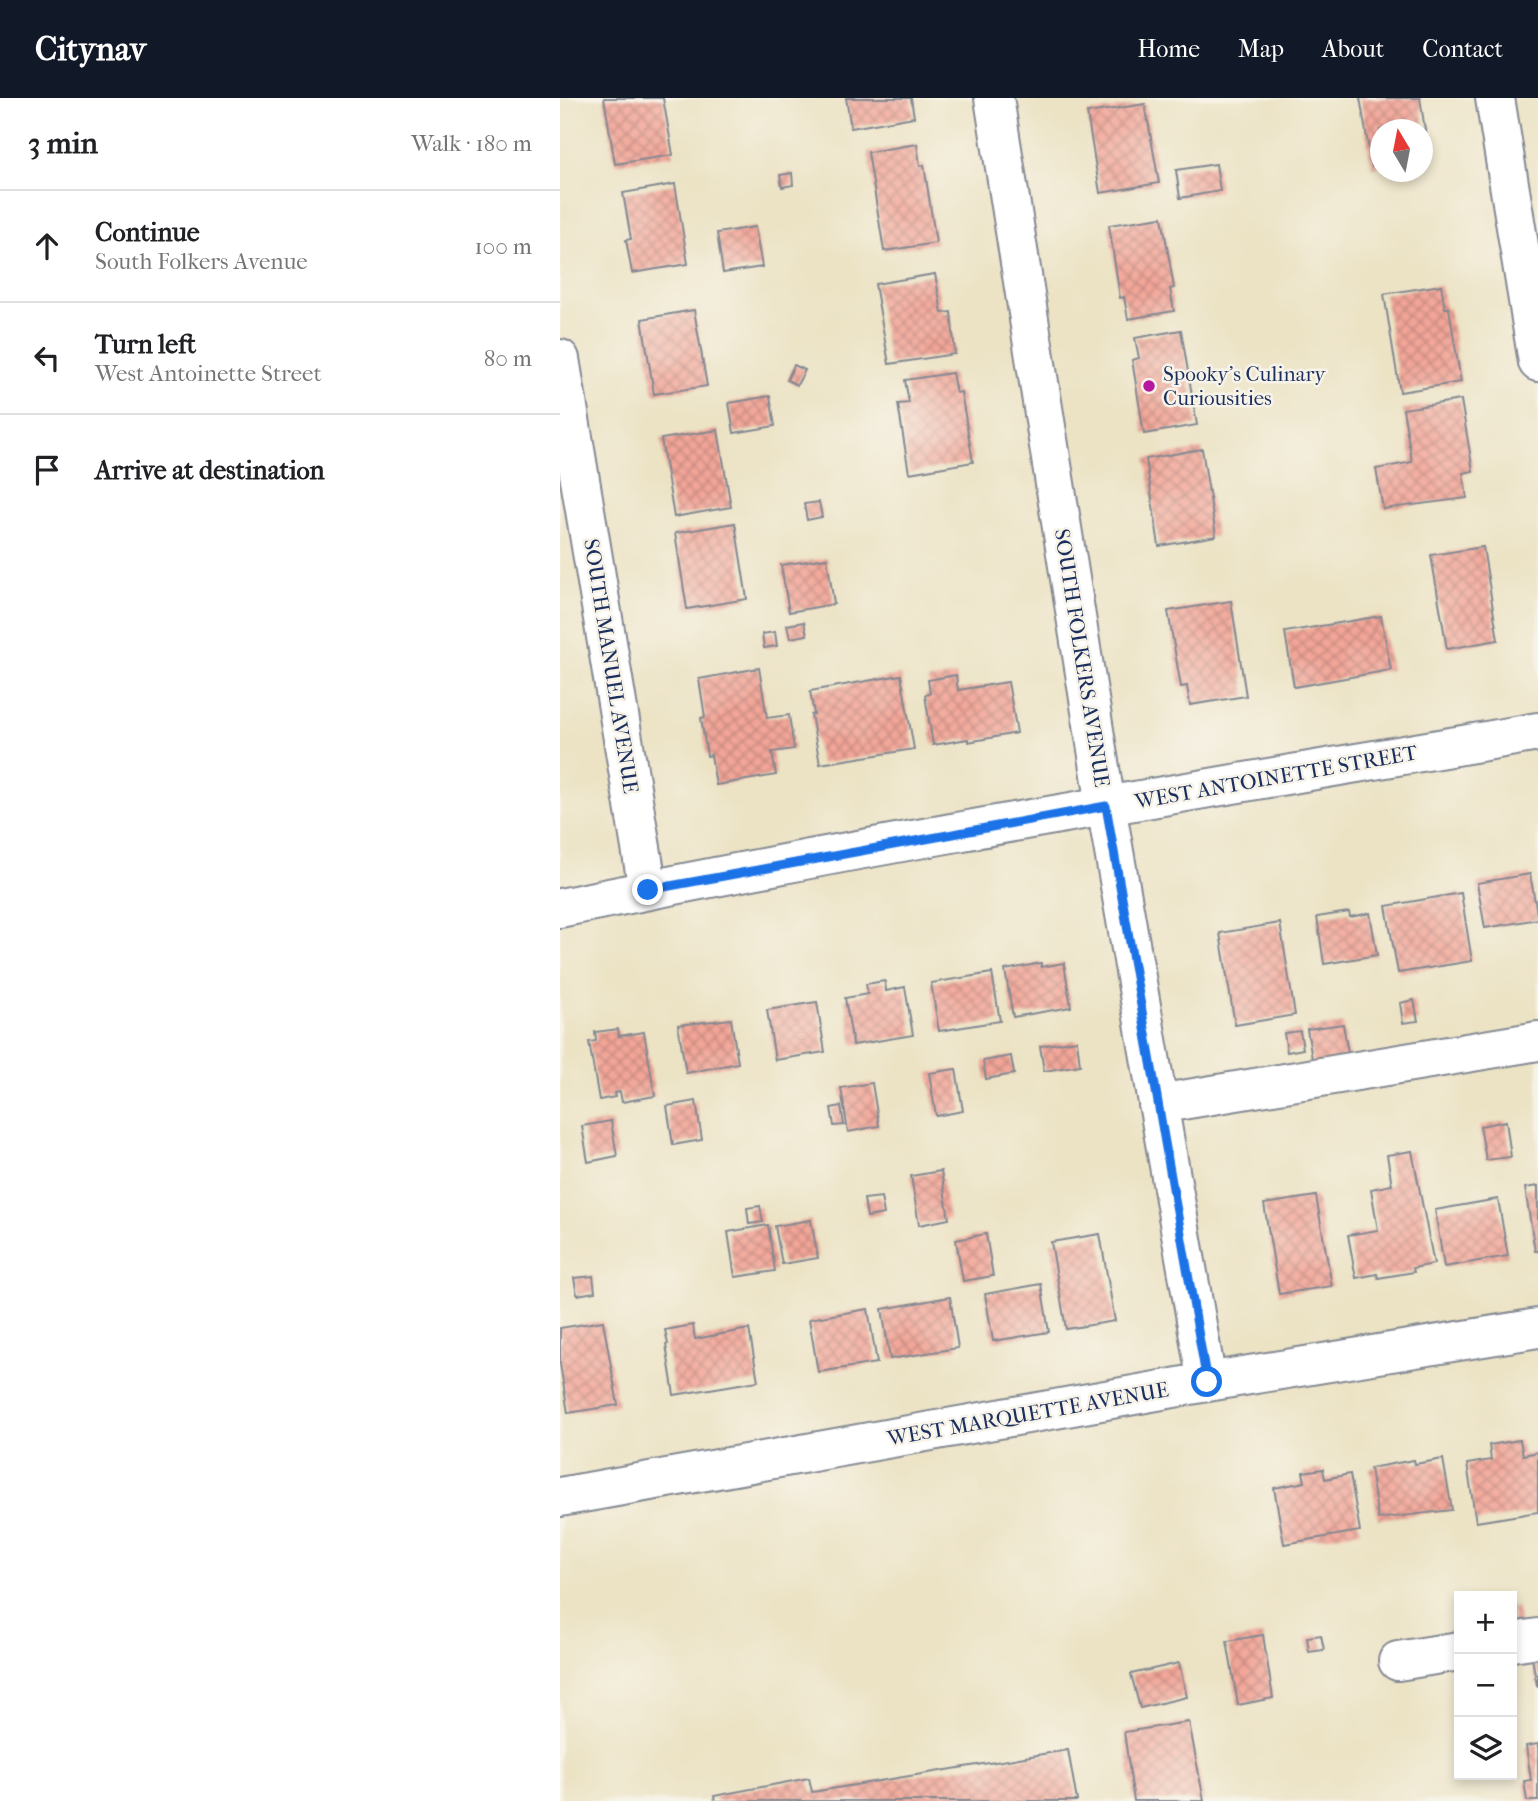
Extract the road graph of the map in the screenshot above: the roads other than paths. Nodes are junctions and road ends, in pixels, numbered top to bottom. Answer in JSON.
{"nodes":[{"id":1,"x":994,"y":98,"type":"edge"},
{"id":2,"x":1496,"y":98,"type":"edge"},
{"id":3,"x":560,"y":359,"type":"edge"},
{"id":4,"x":1538,"y":362,"type":"edge"},
{"id":5,"x":1538,"y":732,"type":"edge"},
{"id":6,"x":1106,"y":806,"type":"junction"},
{"id":7,"x":648,"y":890,"type":"junction"},
{"id":8,"x":560,"y":908,"type":"edge"},
{"id":9,"x":1538,"y":1041,"type":"edge"},
{"id":10,"x":1158,"y":1104,"type":"junction"},
{"id":11,"x":1538,"y":1328,"type":"edge"},
{"id":12,"x":1207,"y":1382,"type":"junction"},
{"id":13,"x":560,"y":1497,"type":"edge"},
{"id":14,"x":1538,"y":1637,"type":"edge"},
{"id":15,"x":1517,"y":1641,"type":"edge"},
{"id":16,"x":1454,"y":1652,"type":"edge"},
{"id":17,"x":1398,"y":1661,"type":"dead end"}],
"edges":[{"from":1,"to":6,"type":"street","name":"SOUTH FOLKERS AVENUE"},
{"from":2,"to":4,"type":"street"},
{"from":3,"to":7,"type":"street","name":"SOUTH MANUEL AVENUE"},
{"from":5,"to":6,"type":"street","name":"WEST ANTOINETTE STREET"},
{"from":6,"to":7,"type":"street","name":"WEST ANTOINETTE STREET"},
{"from":6,"to":10,"type":"street","name":"SOUTH FOLKERS AVENUE"},
{"from":7,"to":8,"type":"street","name":"WEST ANTOINETTE STREET"},
{"from":9,"to":10,"type":"street"},
{"from":10,"to":12,"type":"street","name":"SOUTH FOLKERS AVENUE"},
{"from":11,"to":12,"type":"street","name":"WEST MARQUETTE AVENUE"},
{"from":12,"to":13,"type":"street","name":"WEST MARQUETTE AVENUE"},
{"from":14,"to":15,"type":"street"},
{"from":16,"to":17,"type":"street"}]}
